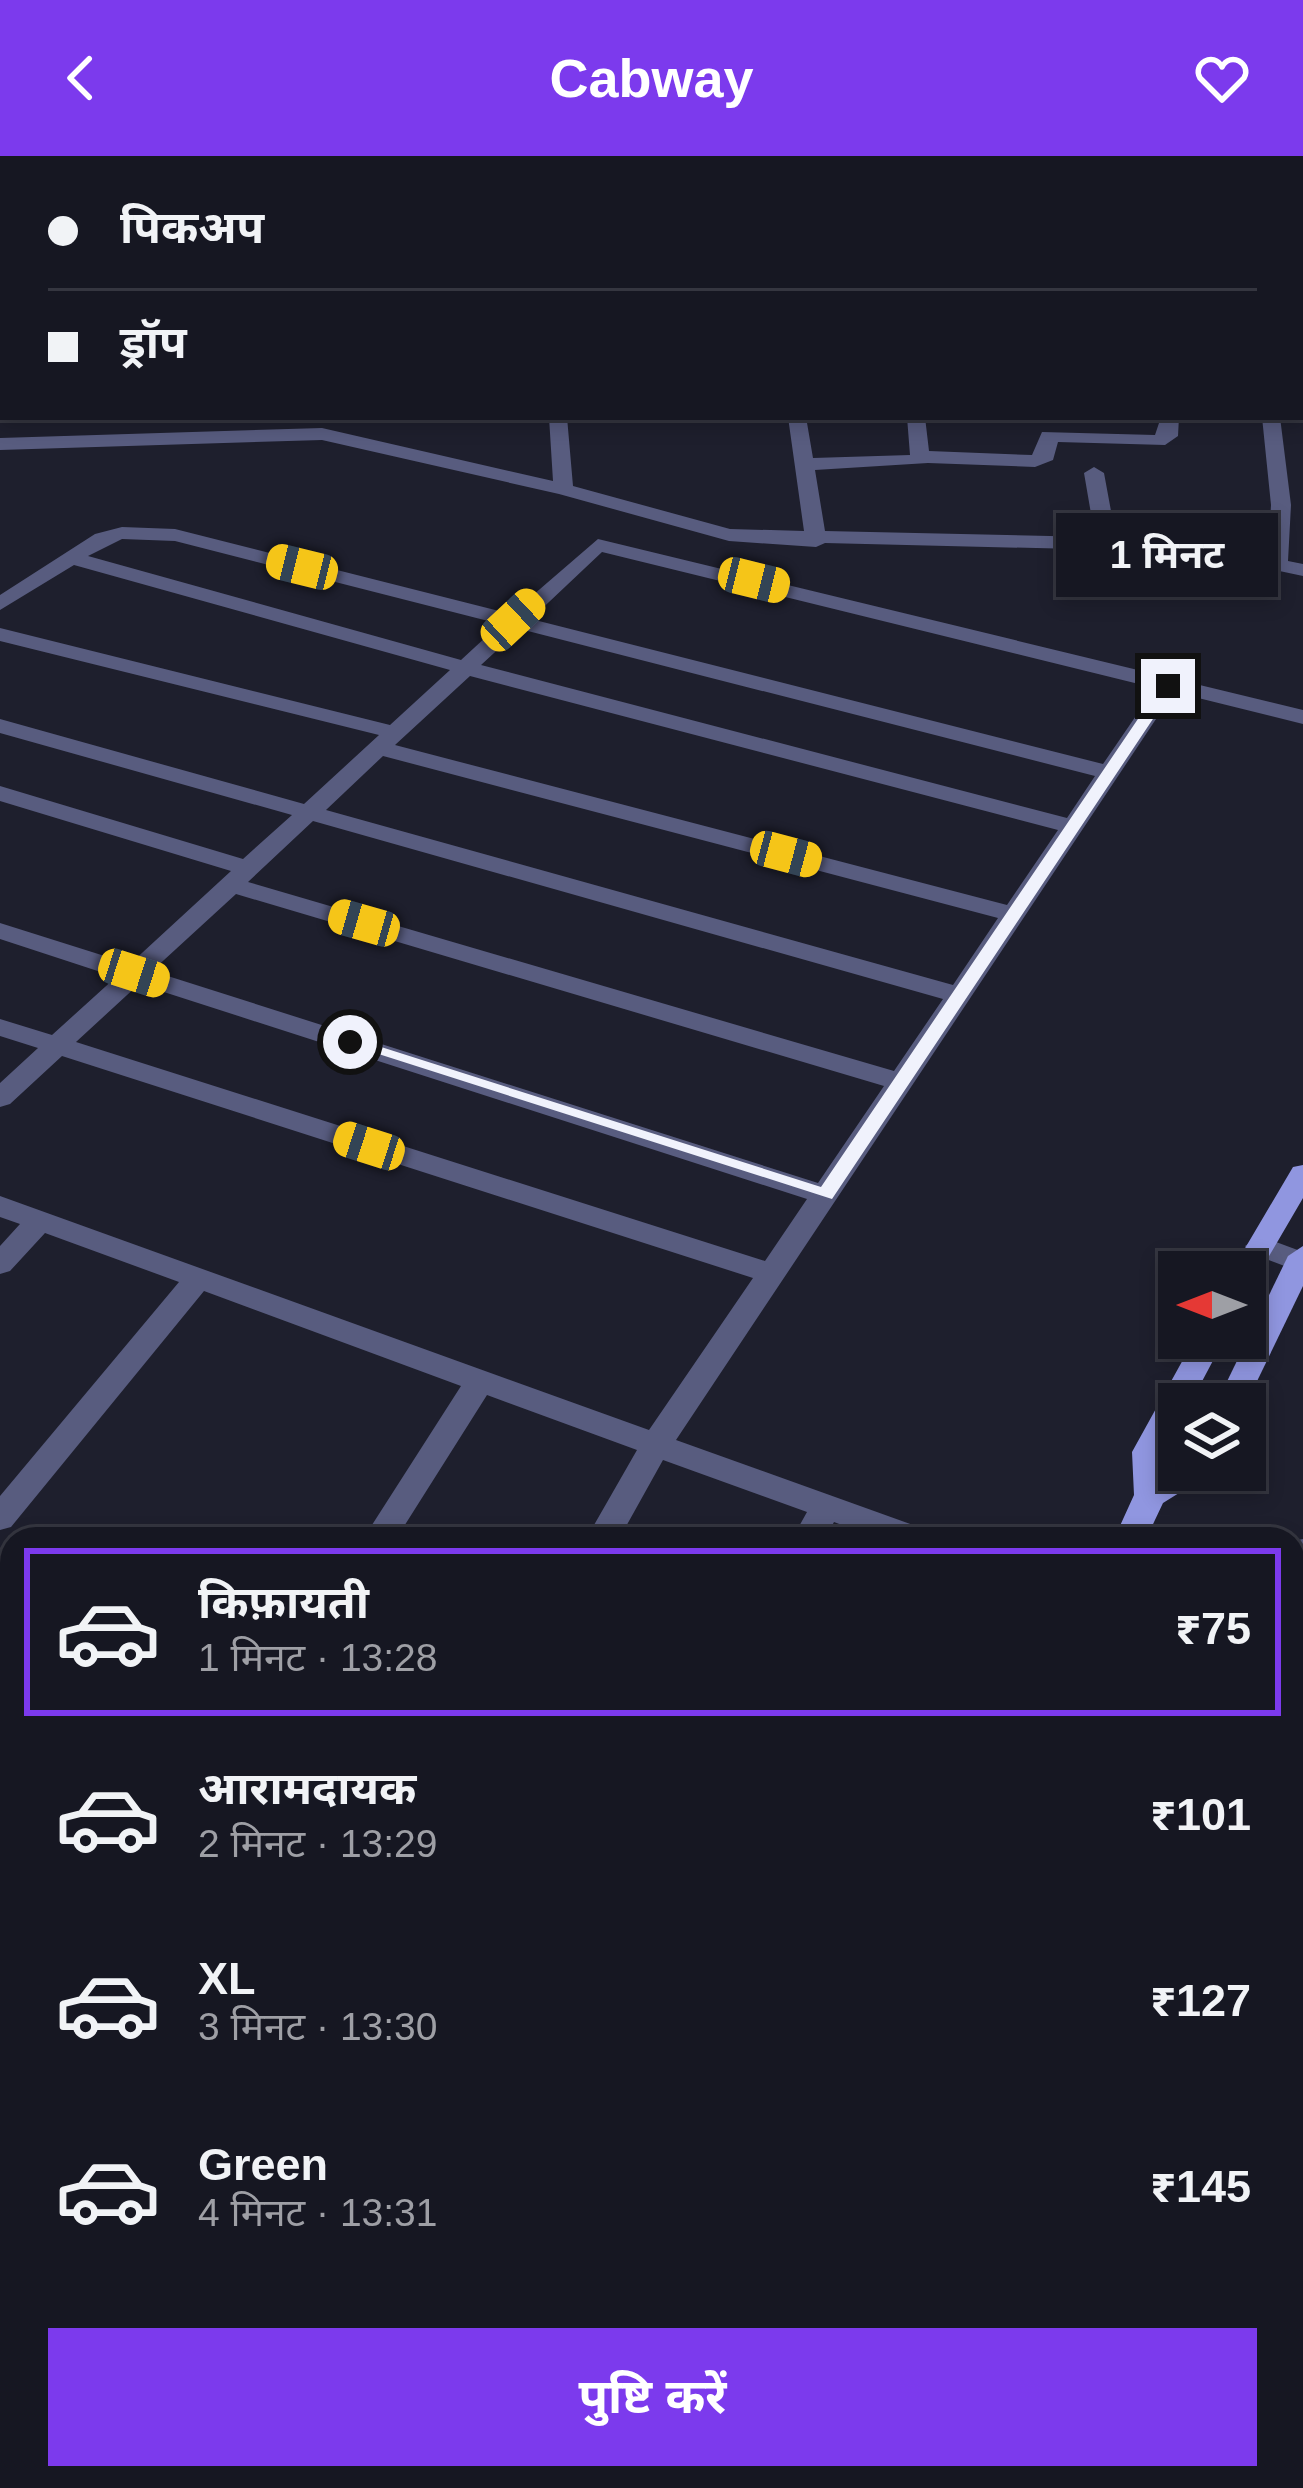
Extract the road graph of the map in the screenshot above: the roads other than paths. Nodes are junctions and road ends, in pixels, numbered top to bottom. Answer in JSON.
{"nodes":[{"id":1,"x":34,"y":420,"type":"edge"},
{"id":2,"x":558,"y":420,"type":"edge"},
{"id":3,"x":798,"y":420,"type":"edge"},
{"id":4,"x":916,"y":420,"type":"edge"},
{"id":5,"x":1169,"y":420,"type":"edge"},
{"id":6,"x":1276,"y":420,"type":"edge"},
{"id":7,"x":250,"y":425,"type":"edge"},
{"id":8,"x":352,"y":427,"type":"edge"},
{"id":9,"x":138,"y":428,"type":"edge"},
{"id":10,"x":28,"y":443,"type":"junction"},
{"id":11,"x":0,"y":444,"type":"edge"},
{"id":12,"x":920,"y":457,"type":"junction"},
{"id":13,"x":806,"y":464,"type":"junction"},
{"id":14,"x":1278,"y":470,"type":"junction"},
{"id":15,"x":1303,"y":472,"type":"edge"},
{"id":16,"x":1094,"y":473,"type":"dead end"},
{"id":17,"x":563,"y":489,"type":"junction"},
{"id":18,"x":816,"y":541,"type":"junction"},
{"id":19,"x":1107,"y":545,"type":"junction"},
{"id":20,"x":69,"y":557,"type":"junction"},
{"id":21,"x":1278,"y":562,"type":"junction"},
{"id":22,"x":1303,"y":570,"type":"edge"},
{"id":23,"x":4,"y":596,"type":"edge"},
{"id":24,"x":513,"y":620,"type":"junction"},
{"id":25,"x":0,"y":634,"type":"edge"},
{"id":26,"x":463,"y":667,"type":"junction"},
{"id":27,"x":1168,"y":686,"type":"junction"},
{"id":28,"x":1303,"y":717,"type":"edge"},
{"id":29,"x":0,"y":726,"type":"edge"},
{"id":30,"x":384,"y":740,"type":"junction"},
{"id":31,"x":1108,"y":772,"type":"junction"},
{"id":32,"x":0,"y":793,"type":"edge"},
{"id":33,"x":304,"y":814,"type":"junction"},
{"id":34,"x":1071,"y":826,"type":"junction"},
{"id":35,"x":238,"y":876,"type":"junction"},
{"id":36,"x":1014,"y":914,"type":"junction"},
{"id":37,"x":0,"y":931,"type":"edge"},
{"id":38,"x":134,"y":973,"type":"junction"},
{"id":39,"x":959,"y":995,"type":"junction"},
{"id":40,"x":0,"y":1027,"type":"edge"},
{"id":41,"x":56,"y":1046,"type":"junction"},
{"id":42,"x":901,"y":1082,"type":"junction"},
{"id":43,"x":0,"y":1098,"type":"edge"},
{"id":44,"x":1303,"y":1174,"type":"edge"},
{"id":45,"x":825,"y":1195,"type":"junction"},
{"id":46,"x":0,"y":1206,"type":"edge"},
{"id":47,"x":40,"y":1221,"type":"junction"},
{"id":48,"x":1257,"y":1251,"type":"edge"},
{"id":49,"x":1266,"y":1260,"type":"edge"},
{"id":50,"x":1302,"y":1261,"type":"edge"},
{"id":51,"x":0,"y":1264,"type":"edge"},
{"id":52,"x":772,"y":1274,"type":"junction"},
{"id":53,"x":198,"y":1279,"type":"junction"},
{"id":54,"x":1199,"y":1359,"type":"edge"},
{"id":55,"x":479,"y":1383,"type":"junction"},
{"id":56,"x":1242,"y":1383,"type":"edge"},
{"id":57,"x":654,"y":1448,"type":"junction"},
{"id":58,"x":1158,"y":1490,"type":"edge"},
{"id":59,"x":1150,"y":1495,"type":"junction"},
{"id":60,"x":826,"y":1508,"type":"junction"},
{"id":61,"x":0,"y":1518,"type":"edge"},
{"id":62,"x":387,"y":1527,"type":"edge"},
{"id":63,"x":609,"y":1527,"type":"edge"},
{"id":64,"x":815,"y":1527,"type":"edge"},
{"id":65,"x":881,"y":1527,"type":"edge"},
{"id":66,"x":1135,"y":1527,"type":"edge"}],
"edges":[{"from":1,"to":10,"type":"street"},
{"from":2,"to":17,"type":"street"},
{"from":3,"to":13,"type":"street"},
{"from":4,"to":12,"type":"street"},
{"from":5,"to":12,"type":"street"},
{"from":6,"to":14,"type":"street"},
{"from":7,"to":8,"type":"street"},
{"from":7,"to":9,"type":"street"},
{"from":8,"to":17,"type":"street"},
{"from":9,"to":10,"type":"street"},
{"from":10,"to":11,"type":"street"},
{"from":12,"to":13,"type":"street"},
{"from":13,"to":18,"type":"street"},
{"from":14,"to":15,"type":"street"},
{"from":14,"to":21,"type":"street"},
{"from":16,"to":19,"type":"street"},
{"from":17,"to":18,"type":"street"},
{"from":18,"to":19,"type":"street"},
{"from":19,"to":21,"type":"street"},
{"from":20,"to":23,"type":"street"},
{"from":20,"to":24,"type":"street"},
{"from":20,"to":26,"type":"street"},
{"from":21,"to":22,"type":"street"},
{"from":24,"to":26,"type":"street"},
{"from":24,"to":27,"type":"street"},
{"from":24,"to":31,"type":"street"},
{"from":25,"to":30,"type":"street"},
{"from":26,"to":30,"type":"street"},
{"from":26,"to":34,"type":"street"},
{"from":27,"to":28,"type":"street"},
{"from":27,"to":31,"type":"street"},
{"from":29,"to":33,"type":"street"},
{"from":30,"to":33,"type":"street"},
{"from":30,"to":36,"type":"street"},
{"from":31,"to":34,"type":"street"},
{"from":32,"to":35,"type":"street"},
{"from":33,"to":35,"type":"street"},
{"from":33,"to":39,"type":"street"},
{"from":34,"to":36,"type":"street"},
{"from":35,"to":38,"type":"street"},
{"from":35,"to":42,"type":"street"},
{"from":36,"to":39,"type":"street"},
{"from":37,"to":38,"type":"street"},
{"from":38,"to":41,"type":"street"},
{"from":38,"to":45,"type":"street"},
{"from":39,"to":42,"type":"street"},
{"from":40,"to":41,"type":"street"},
{"from":41,"to":43,"type":"street"},
{"from":41,"to":52,"type":"street"},
{"from":42,"to":45,"type":"street"},
{"from":44,"to":48,"type":"main road"},
{"from":45,"to":52,"type":"street"},
{"from":46,"to":47,"type":"street"},
{"from":47,"to":51,"type":"street"},
{"from":47,"to":53,"type":"street"},
{"from":49,"to":50,"type":"street"},
{"from":50,"to":56,"type":"main road"},
{"from":52,"to":57,"type":"street"},
{"from":53,"to":55,"type":"street"},
{"from":53,"to":61,"type":"street"},
{"from":54,"to":59,"type":"main road"},
{"from":55,"to":57,"type":"street"},
{"from":55,"to":62,"type":"street"},
{"from":57,"to":60,"type":"street"},
{"from":57,"to":63,"type":"street"},
{"from":58,"to":59,"type":"main road"},
{"from":59,"to":66,"type":"main road"},
{"from":60,"to":64,"type":"street"},
{"from":60,"to":65,"type":"street"}]}
